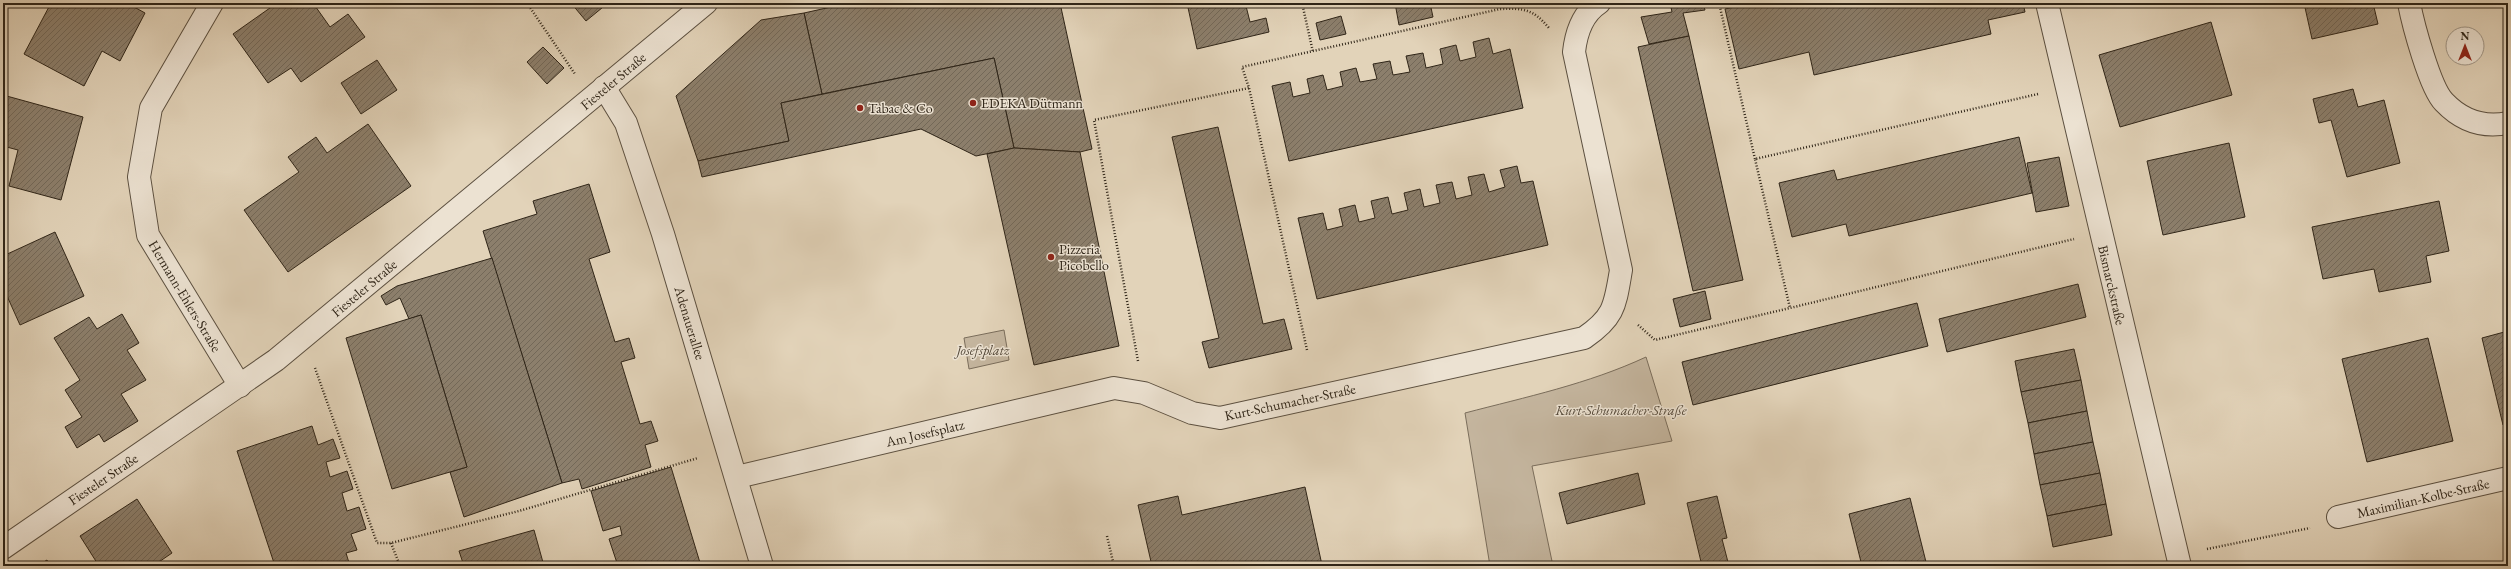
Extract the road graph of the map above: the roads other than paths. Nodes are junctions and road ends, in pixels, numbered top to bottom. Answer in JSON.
{"nodes":[{"id":1,"x":212,"y":3,"type":"edge"},
{"id":2,"x":706,"y":3,"type":"edge"},
{"id":3,"x":1599,"y":3,"type":"edge"},
{"id":4,"x":2047,"y":3,"type":"edge"},
{"id":5,"x":2409,"y":3,"type":"edge"},
{"id":6,"x":598,"y":93,"type":"junction"},
{"id":7,"x":2508,"y":122,"type":"edge"},
{"id":8,"x":240,"y":386,"type":"junction"},
{"id":9,"x":1114,"y":388,"type":"joint"},
{"id":10,"x":737,"y":477,"type":"junction"},
{"id":11,"x":2508,"y":478,"type":"edge"},
{"id":12,"x":2338,"y":517,"type":"road end"},
{"id":13,"x":3,"y":548,"type":"edge"},
{"id":14,"x":762,"y":566,"type":"edge"},
{"id":15,"x":2180,"y":566,"type":"edge"}],
"edges":[{"from":1,"to":8,"type":"street","name":"Hermann-Ehlers-Straße"},
{"from":2,"to":6,"type":"street","name":"Fiesteler Straße"},
{"from":3,"to":9,"type":"street","name":"Kurt-Schumacher-Straße"},
{"from":4,"to":15,"type":"street","name":"Bismarckstraße"},
{"from":5,"to":7,"type":"street"},
{"from":6,"to":8,"type":"street","name":"Fiesteler Straße"},
{"from":6,"to":10,"type":"street","name":"Adenauerallee"},
{"from":8,"to":13,"type":"street","name":"Fiesteler Straße"},
{"from":9,"to":10,"type":"street","name":"Am Josefsplatz"},
{"from":10,"to":14,"type":"street","name":"Adenauerallee"},
{"from":11,"to":12,"type":"street","name":"Maximilian-Kolbe-Straße"}]}
